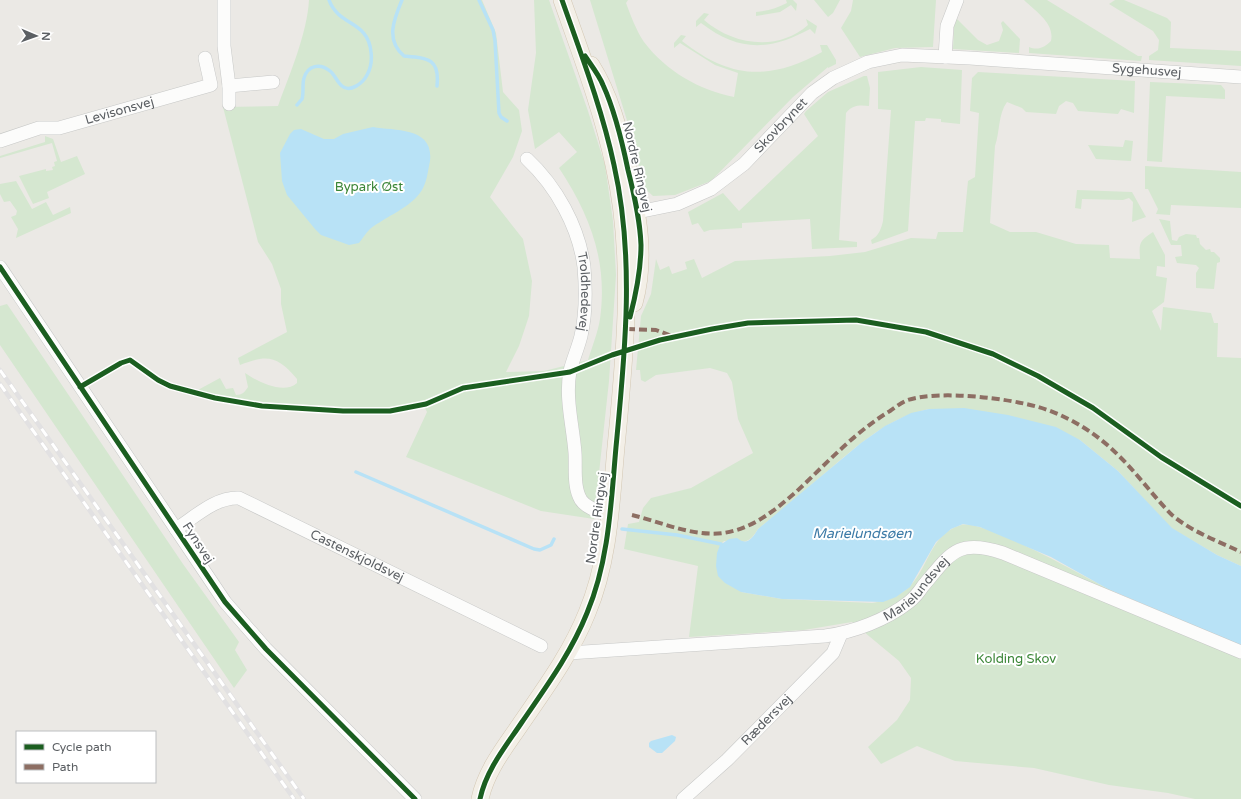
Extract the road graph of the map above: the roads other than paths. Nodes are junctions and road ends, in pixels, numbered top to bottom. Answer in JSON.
{"nodes":[{"id":1,"x":224,"y":0,"type":"edge"},
{"id":2,"x":562,"y":0,"type":"edge"},
{"id":3,"x":957,"y":0,"type":"edge"},
{"id":4,"x":945,"y":57,"type":"junction"},
{"id":5,"x":205,"y":58,"type":"dead end"},
{"id":6,"x":1052,"y":64,"type":"joint"},
{"id":7,"x":1241,"y":76,"type":"edge"},
{"id":8,"x":273,"y":82,"type":"dead end"},
{"id":9,"x":229,"y":86,"type":"junction"},
{"id":10,"x":229,"y":104,"type":"dead end"},
{"id":11,"x":0,"y":141,"type":"edge"},
{"id":12,"x":527,"y":159,"type":"dead end"},
{"id":13,"x":630,"y":214,"type":"junction"},
{"id":14,"x":0,"y":267,"type":"edge"},
{"id":15,"x":610,"y":515,"type":"junction"},
{"id":16,"x":176,"y":529,"type":"junction"},
{"id":17,"x":841,"y":634,"type":"junction"},
{"id":18,"x":540,"y":646,"type":"dead end"},
{"id":19,"x":1241,"y":652,"type":"edge"},
{"id":20,"x":569,"y":653,"type":"junction"},
{"id":21,"x":415,"y":799,"type":"edge"},
{"id":22,"x":480,"y":799,"type":"edge"},
{"id":23,"x":683,"y":799,"type":"edge"}],
"edges":[{"from":1,"to":9,"type":"street"},
{"from":2,"to":13,"type":"main road","name":"Nordre Ringvej"},
{"from":3,"to":4,"type":"street"},
{"from":4,"to":6,"type":"street","name":"Skovbrynet"},
{"from":4,"to":13,"type":"street","name":"Skovbrynet"},
{"from":5,"to":11,"type":"street","name":"Levisonsvej"},
{"from":6,"to":7,"type":"street","name":"Sygehusvej"},
{"from":8,"to":9,"type":"street"},
{"from":9,"to":10,"type":"street"},
{"from":12,"to":15,"type":"street","name":"Troldhedevej"},
{"from":13,"to":15,"type":"main road","name":"Nordre Ringvej"},
{"from":14,"to":16,"type":"street","name":"Fynsvej"},
{"from":15,"to":20,"type":"main road","name":"Nordre Ringvej"},
{"from":16,"to":18,"type":"street","name":"Castenskjoldsvej"},
{"from":16,"to":21,"type":"street","name":"Fynsvej"},
{"from":17,"to":19,"type":"street","name":"Marielundsvej"},
{"from":17,"to":20,"type":"street","name":"Marielundsvej"},
{"from":17,"to":23,"type":"street","name":"Rædersvej"},
{"from":20,"to":22,"type":"main road","name":"Nordre Ringvej"}]}
